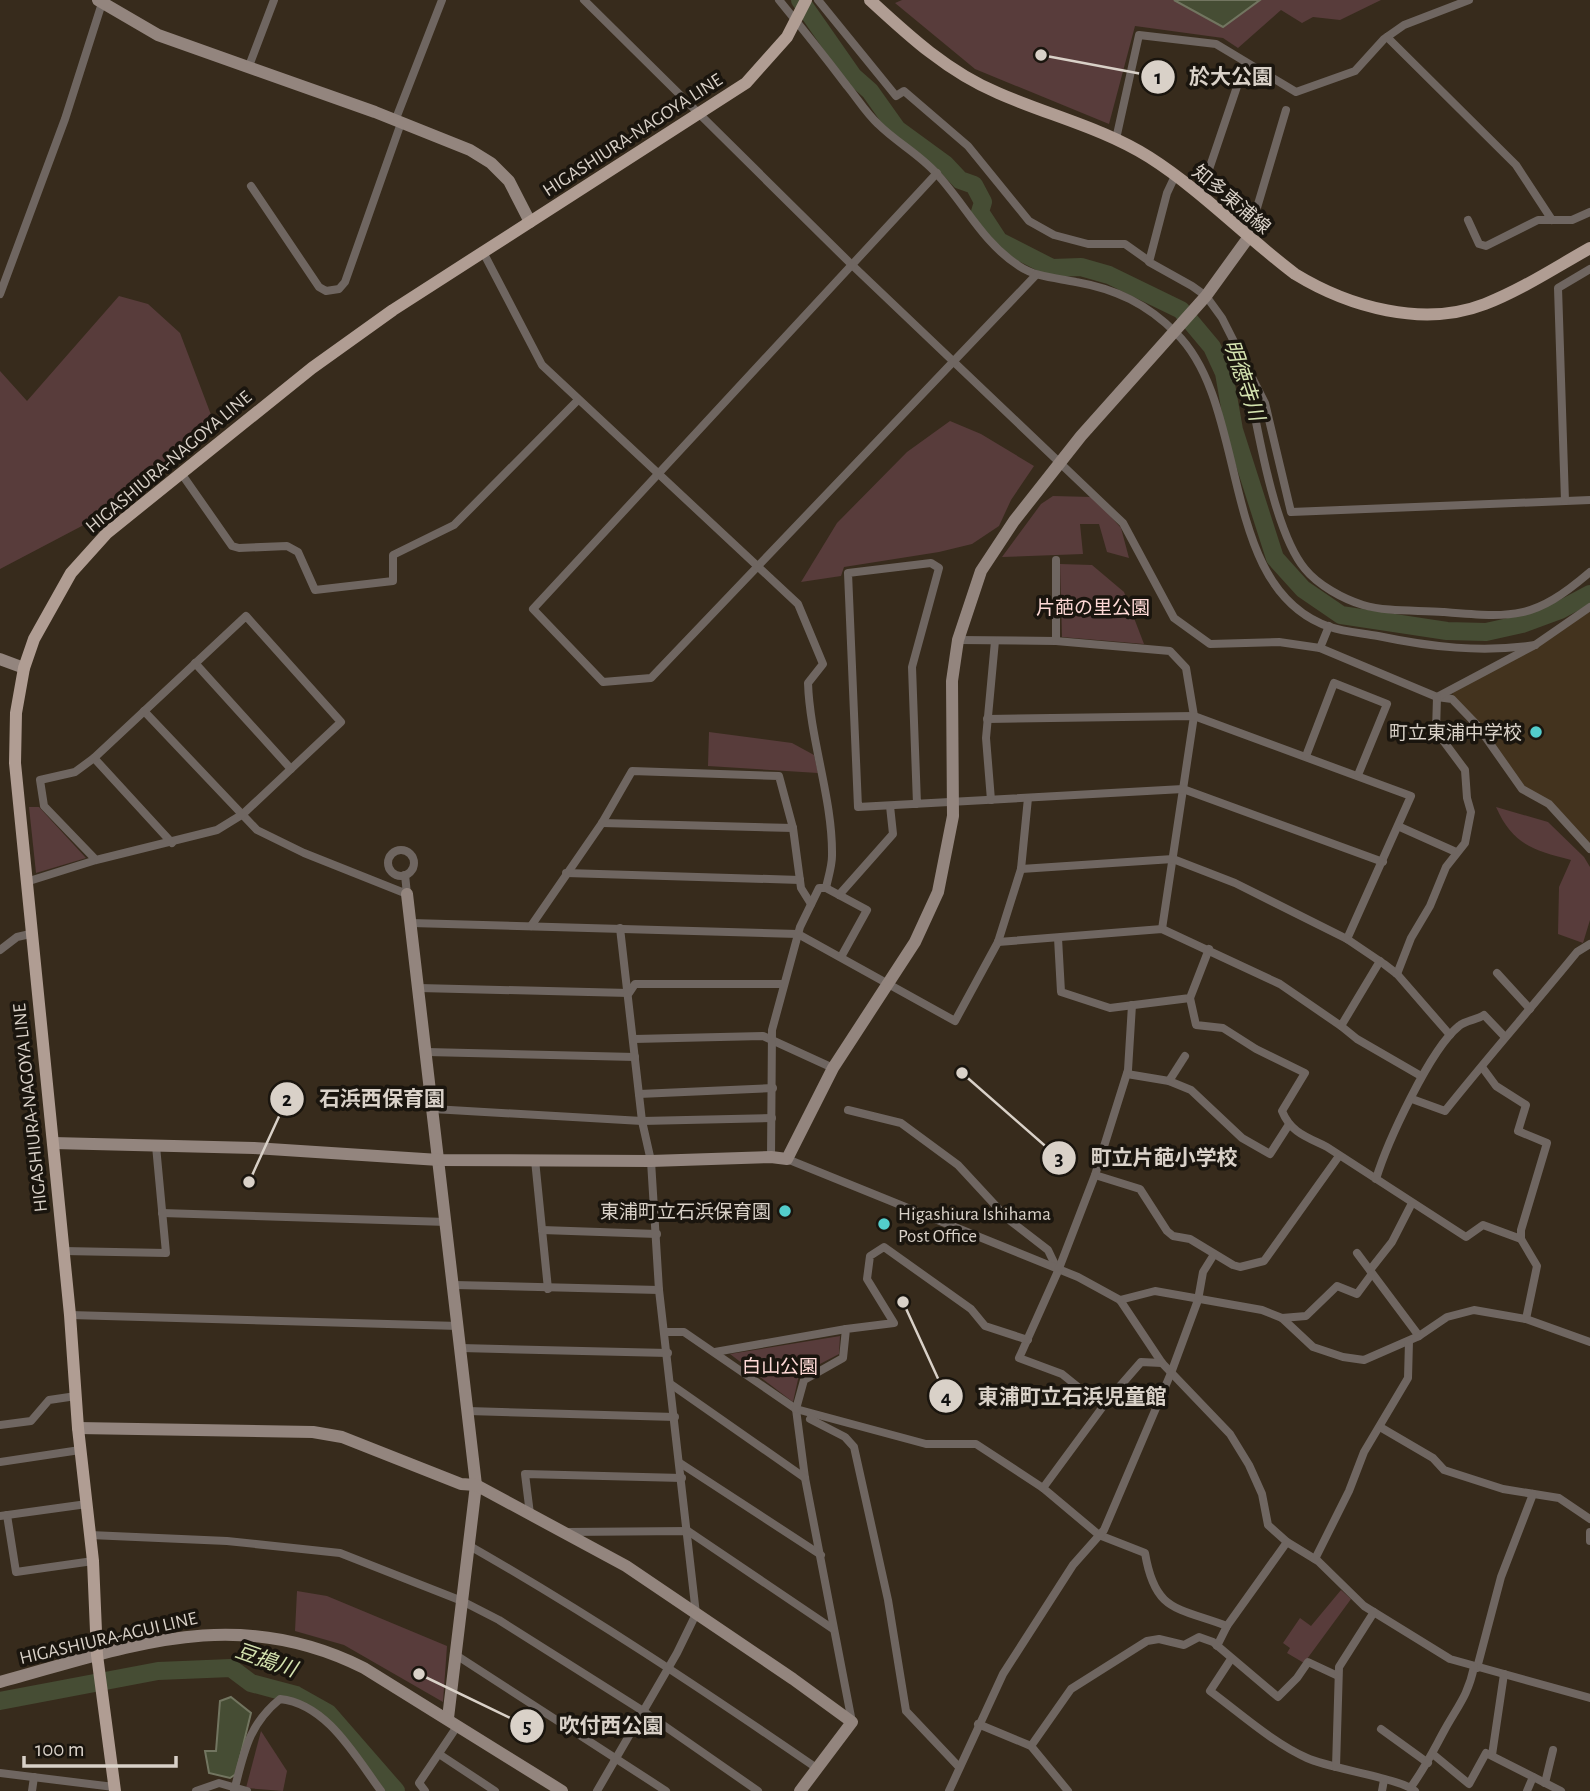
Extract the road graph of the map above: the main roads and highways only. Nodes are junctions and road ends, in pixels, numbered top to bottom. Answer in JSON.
{"nodes":[{"id":1,"x":806,"y":0,"type":"edge"},
{"id":2,"x":870,"y":0,"type":"edge"},
{"id":3,"x":1590,"y":248,"type":"edge"},
{"id":4,"x":114,"y":1789,"type":"edge"}],
"edges":[{"from":1,"to":4,"type":"main road","name":"HIGASHIURA-NAGOYA LINE"},
{"from":2,"to":3,"type":"main road","name":"知多東浦線"}]}
